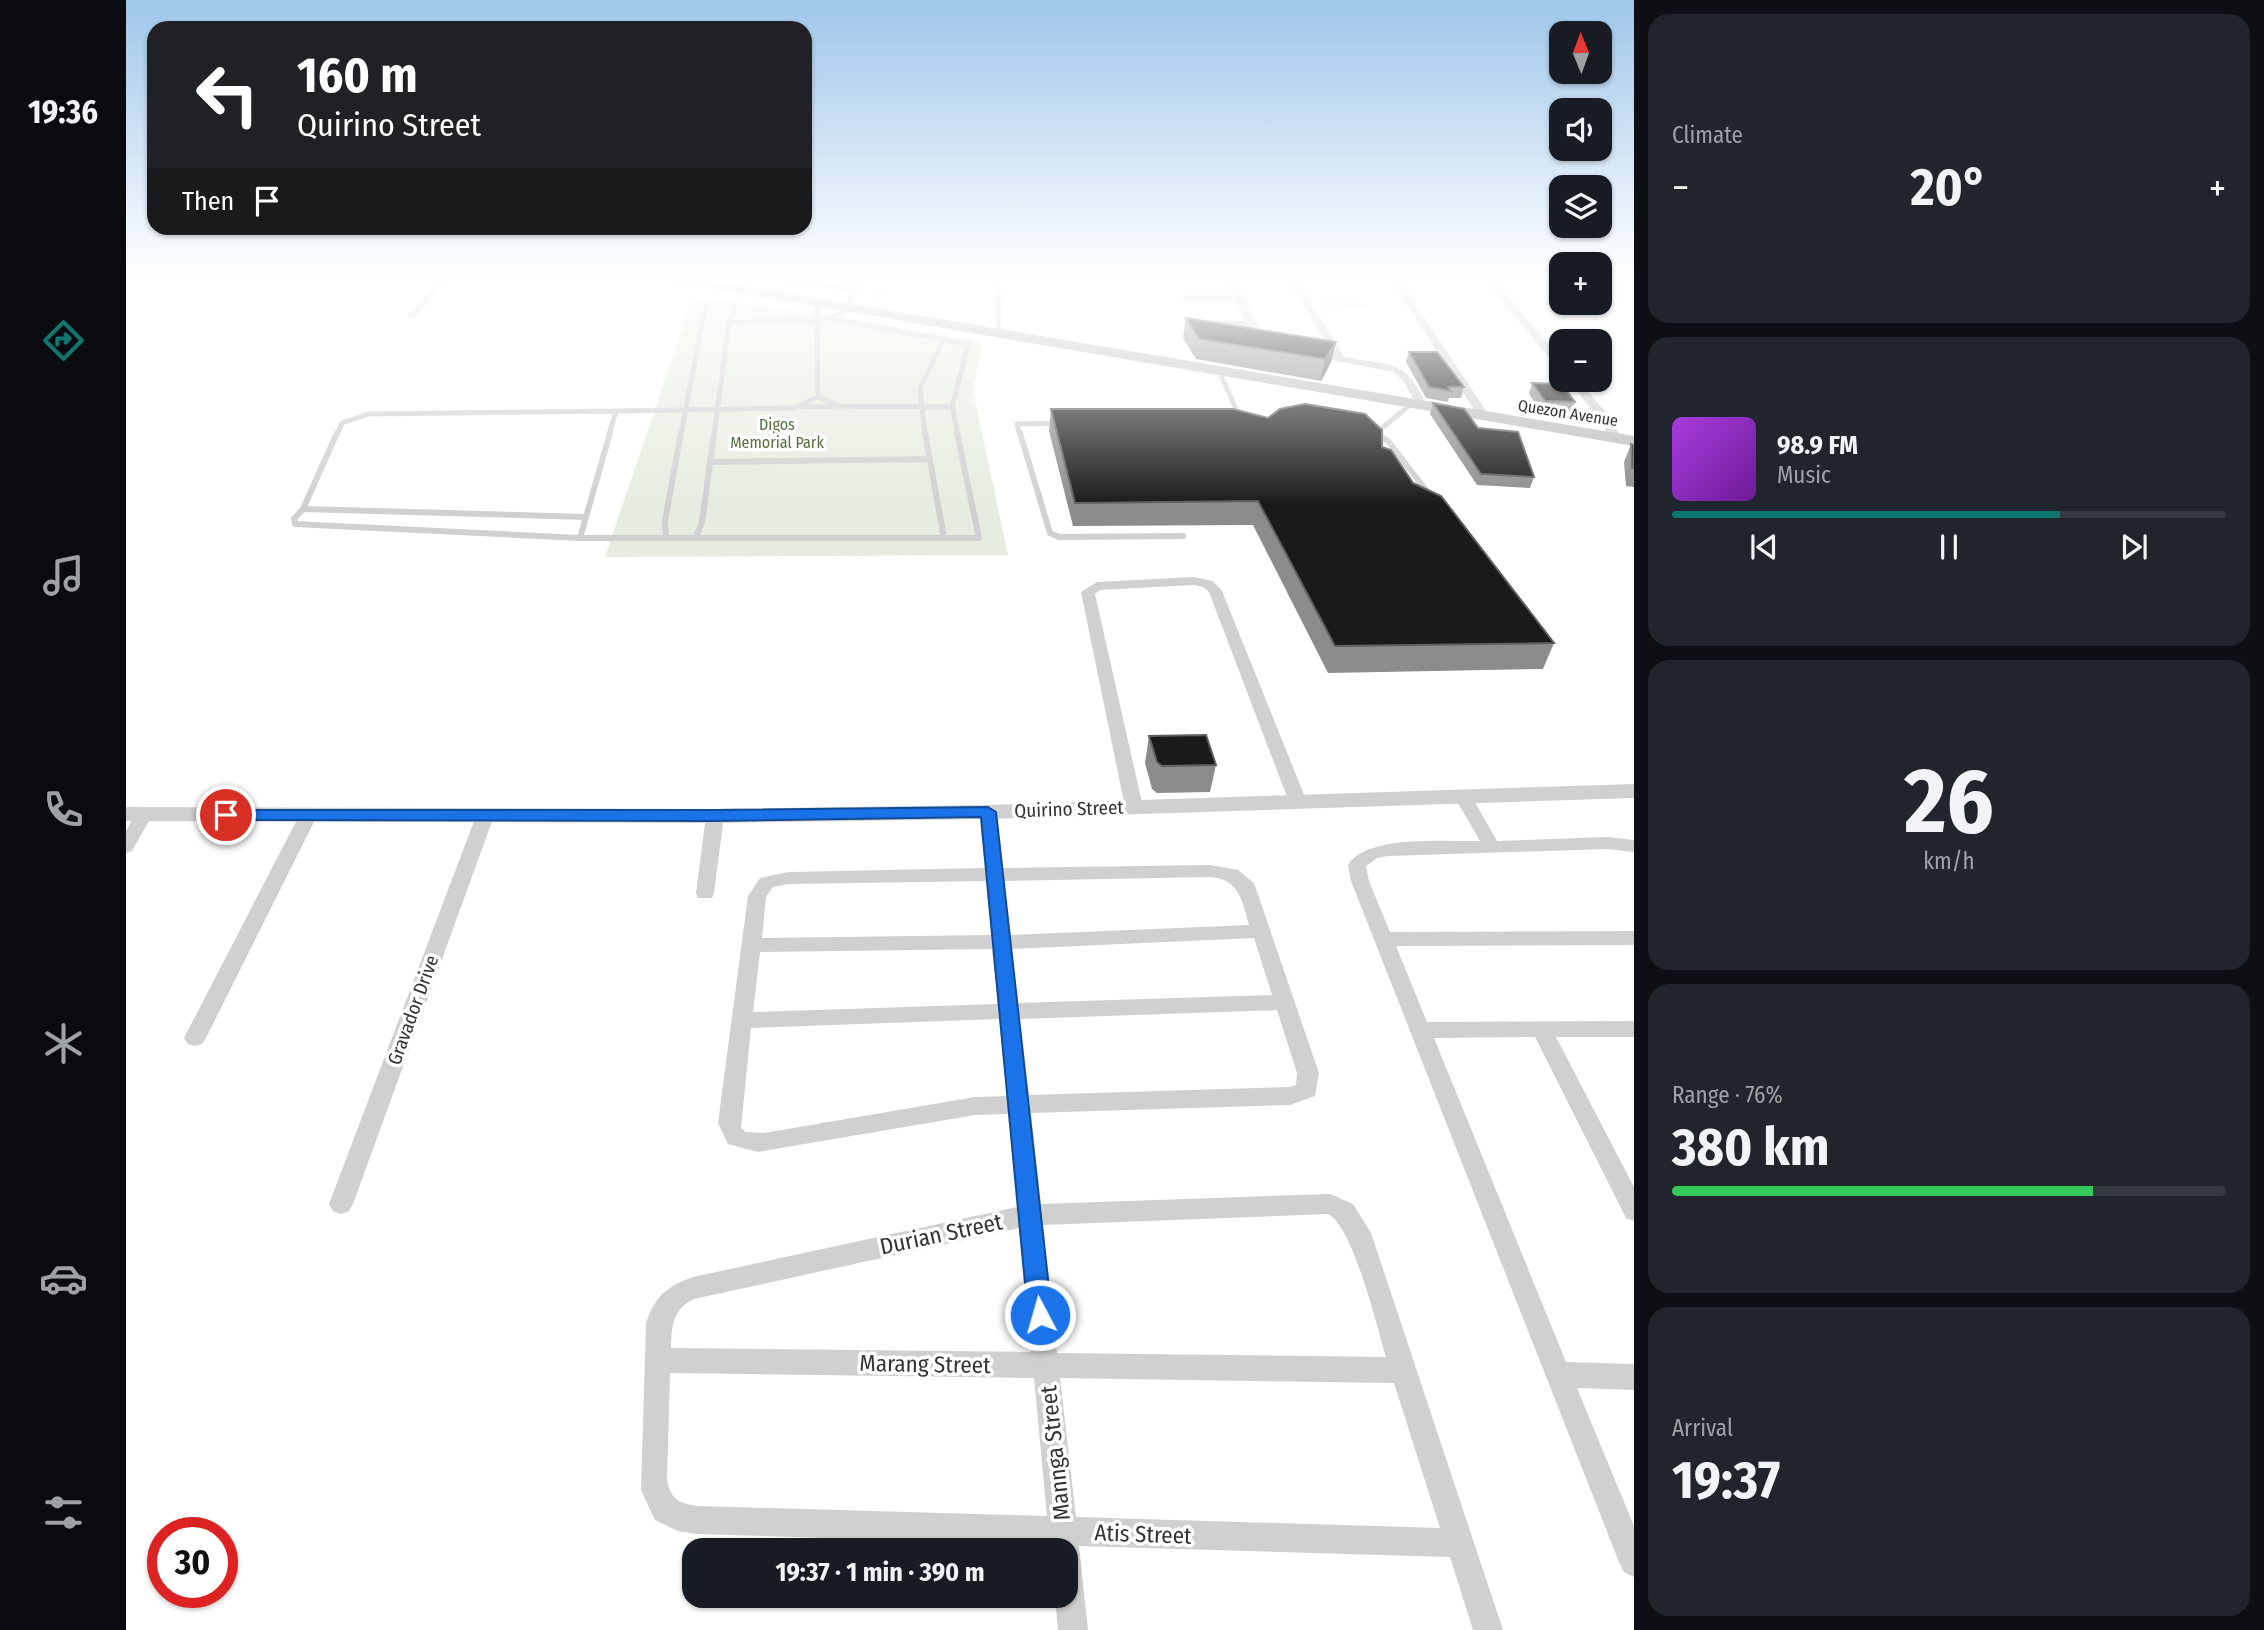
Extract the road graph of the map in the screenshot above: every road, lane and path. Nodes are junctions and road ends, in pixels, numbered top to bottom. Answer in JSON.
{"nodes":[{"id":1,"x":697,"y":353,"type":"edge"},
{"id":2,"x":725,"y":353,"type":"edge"},
{"id":3,"x":818,"y":353,"type":"edge"},
{"id":4,"x":937,"y":353,"type":"edge"},
{"id":5,"x":966,"y":353,"type":"edge"},
{"id":6,"x":1104,"y":353,"type":"edge"},
{"id":7,"x":1308,"y":353,"type":"edge"},
{"id":8,"x":1337,"y":353,"type":"edge"},
{"id":9,"x":1442,"y":353,"type":"edge"},
{"id":10,"x":1340,"y":358,"type":"junction"},
{"id":11,"x":1220,"y":373,"type":"junction"},
{"id":12,"x":1583,"y":392,"type":"edge"},
{"id":13,"x":818,"y":397,"type":"junction"},
{"id":14,"x":840,"y":406,"type":"junction"},
{"id":15,"x":1416,"y":406,"type":"junction"},
{"id":16,"x":919,"y":407,"type":"junction"},
{"id":17,"x":952,"y":407,"type":"junction"},
{"id":18,"x":718,"y":408,"type":"junction"},
{"id":19,"x":794,"y":408,"type":"junction"},
{"id":20,"x":686,"y":409,"type":"junction"},
{"id":21,"x":616,"y":410,"type":"junction"},
{"id":22,"x":1484,"y":417,"type":"junction"},
{"id":23,"x":1254,"y":419,"type":"edge"},
{"id":24,"x":1228,"y":420,"type":"edge"},
{"id":25,"x":1241,"y":420,"type":"junction"},
{"id":26,"x":1070,"y":423,"type":"edge"},
{"id":27,"x":1366,"y":430,"type":"edge"},
{"id":28,"x":1376,"y":433,"type":"junction"},
{"id":29,"x":1616,"y":438,"type":"junction"},
{"id":30,"x":1634,"y":441,"type":"edge"},
{"id":31,"x":929,"y":459,"type":"junction"},
{"id":32,"x":710,"y":462,"type":"junction"},
{"id":33,"x":1433,"y":497,"type":"edge"},
{"id":34,"x":303,"y":509,"type":"junction"},
{"id":35,"x":586,"y":517,"type":"junction"},
{"id":36,"x":1183,"y":536,"type":"dead end"},
{"id":37,"x":580,"y":538,"type":"junction"},
{"id":38,"x":666,"y":538,"type":"junction"},
{"id":39,"x":696,"y":538,"type":"junction"},
{"id":40,"x":944,"y":538,"type":"junction"},
{"id":41,"x":1634,"y":790,"type":"edge"},
{"id":42,"x":1463,"y":796,"type":"junction"},
{"id":43,"x":1298,"y":802,"type":"junction"},
{"id":44,"x":1134,"y":807,"type":"junction"},
{"id":45,"x":988,"y":812,"type":"junction"},
{"id":46,"x":135,"y":814,"type":"edge"},
{"id":47,"x":308,"y":816,"type":"junction"},
{"id":48,"x":485,"y":816,"type":"junction"},
{"id":49,"x":715,"y":816,"type":"junction"},
{"id":50,"x":1634,"y":846,"type":"edge"},
{"id":51,"x":126,"y":847,"type":"edge"},
{"id":52,"x":1492,"y":847,"type":"junction"},
{"id":53,"x":995,"y":874,"type":"junction"},
{"id":54,"x":705,"y":893,"type":"dead end"},
{"id":55,"x":1262,"y":932,"type":"junction"},
{"id":56,"x":1634,"y":938,"type":"edge"},
{"id":57,"x":1384,"y":939,"type":"junction"},
{"id":58,"x":1002,"y":942,"type":"junction"},
{"id":59,"x":751,"y":945,"type":"junction"},
{"id":60,"x":1285,"y":1002,"type":"junction"},
{"id":61,"x":1009,"y":1012,"type":"junction"},
{"id":62,"x":741,"y":1020,"type":"junction"},
{"id":63,"x":1634,"y":1029,"type":"edge"},
{"id":64,"x":1420,"y":1030,"type":"junction"},
{"id":65,"x":1542,"y":1030,"type":"junction"},
{"id":66,"x":195,"y":1038,"type":"dead end"},
{"id":67,"x":1018,"y":1103,"type":"junction"},
{"id":68,"x":341,"y":1204,"type":"dead end"},
{"id":69,"x":1634,"y":1211,"type":"edge"},
{"id":70,"x":1030,"y":1215,"type":"junction"},
{"id":71,"x":658,"y":1360,"type":"junction"},
{"id":72,"x":1045,"y":1365,"type":"junction"},
{"id":73,"x":1403,"y":1370,"type":"junction"},
{"id":74,"x":1558,"y":1374,"type":"junction"},
{"id":75,"x":1634,"y":1377,"type":"edge"},
{"id":76,"x":942,"y":1538,"type":"edge"},
{"id":77,"x":1064,"y":1538,"type":"edge"},
{"id":78,"x":1460,"y":1543,"type":"junction"},
{"id":79,"x":1078,"y":1547,"type":"edge"},
{"id":80,"x":1632,"y":1551,"type":"edge"},
{"id":81,"x":1071,"y":1608,"type":"edge"},
{"id":82,"x":1073,"y":1630,"type":"edge"},
{"id":83,"x":1488,"y":1630,"type":"edge"}],
"edges":[{"from":1,"to":20,"type":"lane"},
{"from":2,"to":18,"type":"lane"},
{"from":3,"to":13,"type":"lane"},
{"from":4,"to":16,"type":"lane"},
{"from":5,"to":17,"type":"lane"},
{"from":6,"to":11,"type":"main road","name":"Quezon Avenue"},
{"from":7,"to":10,"type":"street"},
{"from":8,"to":10,"type":"street"},
{"from":9,"to":22,"type":"street"},
{"from":10,"to":15,"type":"street"},
{"from":11,"to":15,"type":"main road","name":"Quezon Avenue"},
{"from":11,"to":25,"type":"lane"},
{"from":12,"to":29,"type":"street"},
{"from":13,"to":14,"type":"lane"},
{"from":13,"to":19,"type":"lane"},
{"from":14,"to":16,"type":"lane"},
{"from":14,"to":19,"type":"lane"},
{"from":15,"to":22,"type":"main road","name":"Quezon Avenue"},
{"from":15,"to":28,"type":"lane"},
{"from":16,"to":17,"type":"lane"},
{"from":16,"to":31,"type":"lane"},
{"from":17,"to":40,"type":"lane"},
{"from":18,"to":19,"type":"lane"},
{"from":18,"to":20,"type":"lane"},
{"from":18,"to":32,"type":"lane"},
{"from":20,"to":21,"type":"lane"},
{"from":20,"to":38,"type":"lane"},
{"from":21,"to":34,"type":"lane"},
{"from":21,"to":35,"type":"lane"},
{"from":22,"to":29,"type":"main road","name":"Quezon Avenue"},
{"from":23,"to":25,"type":"lane"},
{"from":24,"to":25,"type":"lane"},
{"from":26,"to":36,"type":"lane"},
{"from":27,"to":28,"type":"lane"},
{"from":28,"to":33,"type":"lane"},
{"from":29,"to":30,"type":"main road","name":"Quezon Avenue"},
{"from":31,"to":32,"type":"lane"},
{"from":31,"to":40,"type":"lane"},
{"from":32,"to":39,"type":"lane"},
{"from":34,"to":35,"type":"lane"},
{"from":34,"to":37,"type":"lane"},
{"from":35,"to":37,"type":"lane"},
{"from":37,"to":38,"type":"lane"},
{"from":38,"to":39,"type":"lane"},
{"from":39,"to":40,"type":"lane"},
{"from":41,"to":42,"type":"street","name":"Quirino Street"},
{"from":42,"to":43,"type":"street","name":"Quirino Street"},
{"from":42,"to":52,"type":"street"},
{"from":43,"to":44,"type":"street","name":"Quirino Street"},
{"from":43,"to":44,"type":"street"},
{"from":44,"to":45,"type":"street","name":"Quirino Street"},
{"from":45,"to":49,"type":"street","name":"Quirino Street"},
{"from":45,"to":53,"type":"street","name":"Mannga Street"},
{"from":46,"to":47,"type":"street","name":"Quirino Street"},
{"from":46,"to":51,"type":"street"},
{"from":47,"to":48,"type":"street","name":"Quirino Street"},
{"from":47,"to":66,"type":"street"},
{"from":48,"to":49,"type":"street","name":"Quirino Street"},
{"from":48,"to":68,"type":"street","name":"Gravador Drive"},
{"from":49,"to":54,"type":"street"},
{"from":50,"to":52,"type":"street"},
{"from":52,"to":57,"type":"street"},
{"from":53,"to":55,"type":"street"},
{"from":53,"to":58,"type":"street","name":"Mannga Street"},
{"from":53,"to":59,"type":"street"},
{"from":55,"to":58,"type":"street"},
{"from":55,"to":60,"type":"street"},
{"from":56,"to":57,"type":"street"},
{"from":57,"to":64,"type":"street"},
{"from":58,"to":59,"type":"street"},
{"from":58,"to":61,"type":"street","name":"Mannga Street"},
{"from":59,"to":62,"type":"street"},
{"from":60,"to":61,"type":"street"},
{"from":60,"to":67,"type":"street"},
{"from":61,"to":62,"type":"street"},
{"from":61,"to":67,"type":"street","name":"Mannga Street"},
{"from":62,"to":67,"type":"street"},
{"from":63,"to":65,"type":"street"},
{"from":64,"to":65,"type":"street"},
{"from":64,"to":74,"type":"street"},
{"from":65,"to":69,"type":"street"},
{"from":67,"to":70,"type":"street","name":"Mannga Street"},
{"from":70,"to":71,"type":"street","name":"Durian Street"},
{"from":70,"to":72,"type":"street","name":"Mannga Street"},
{"from":70,"to":73,"type":"street","name":"Durian Street"},
{"from":71,"to":72,"type":"street","name":"Marang Street"},
{"from":71,"to":76,"type":"street","name":"Atis Street"},
{"from":72,"to":73,"type":"street","name":"Marang Street"},
{"from":72,"to":77,"type":"street","name":"Mannga Street"},
{"from":73,"to":78,"type":"street"},
{"from":74,"to":75,"type":"street"},
{"from":74,"to":80,"type":"street"},
{"from":78,"to":79,"type":"street","name":"Atis Street"},
{"from":78,"to":83,"type":"street"},
{"from":81,"to":82,"type":"street","name":"Mannga Street"}]}
